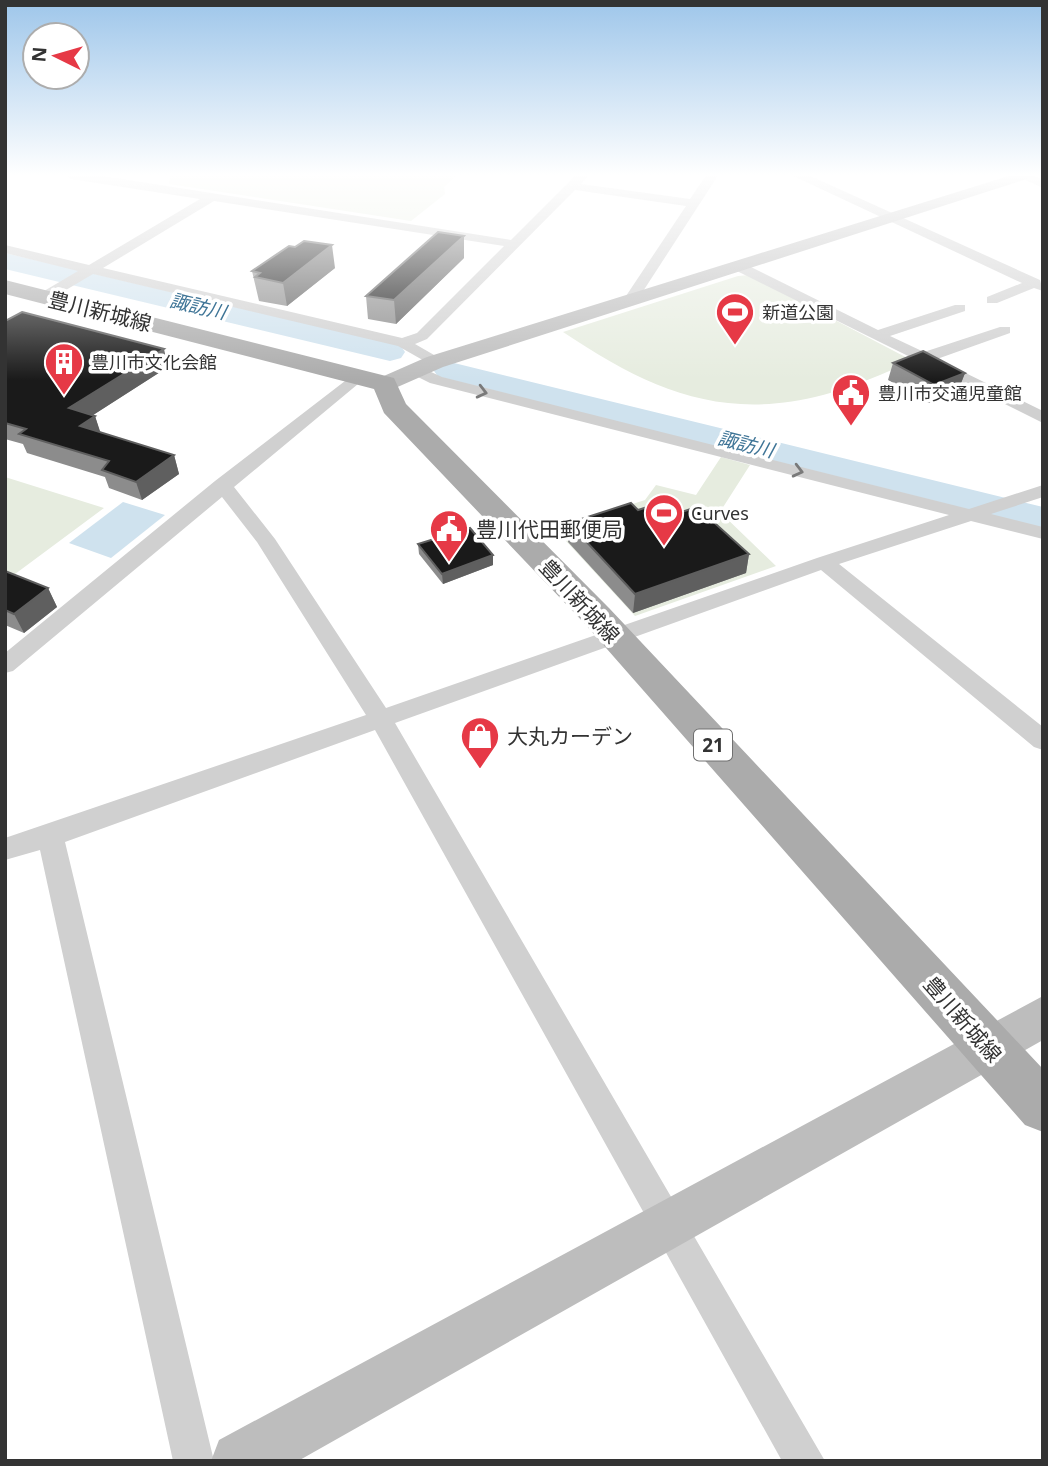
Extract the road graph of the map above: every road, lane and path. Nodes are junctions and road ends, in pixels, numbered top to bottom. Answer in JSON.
{"nodes":[{"id":1,"x":137,"y":242,"type":"edge"},
{"id":2,"x":504,"y":242,"type":"edge"},
{"id":3,"x":668,"y":242,"type":"edge"},
{"id":4,"x":814,"y":242,"type":"edge"},
{"id":5,"x":946,"y":242,"type":"edge"},
{"id":6,"x":514,"y":244,"type":"joint"},
{"id":7,"x":5,"y":248,"type":"edge"},
{"id":8,"x":738,"y":266,"type":"junction"},
{"id":9,"x":88,"y":272,"type":"junction"},
{"id":10,"x":5,"y":276,"type":"edge"},
{"id":11,"x":1039,"y":285,"type":"edge"},
{"id":12,"x":5,"y":287,"type":"edge"},
{"id":13,"x":56,"y":290,"type":"junction"},
{"id":14,"x":631,"y":299,"type":"junction"},
{"id":15,"x":992,"y":300,"type":"dead end"},
{"id":16,"x":960,"y":308,"type":"dead end"},
{"id":17,"x":1005,"y":330,"type":"dead end"},
{"id":18,"x":878,"y":335,"type":"junction"},
{"id":19,"x":923,"y":358,"type":"junction"},
{"id":20,"x":400,"y":369,"type":"junction"},
{"id":21,"x":1043,"y":418,"type":"edge"},
{"id":22,"x":222,"y":485,"type":"junction"},
{"id":23,"x":1038,"y":493,"type":"edge"},
{"id":24,"x":976,"y":511,"type":"junction"},
{"id":25,"x":1043,"y":533,"type":"edge"},
{"id":26,"x":824,"y":562,"type":"junction"},
{"id":27,"x":625,"y":634,"type":"junction"},
{"id":28,"x":5,"y":665,"type":"edge"},
{"id":29,"x":380,"y":718,"type":"junction"},
{"id":30,"x":1043,"y":741,"type":"edge"},
{"id":31,"x":50,"y":836,"type":"junction"},
{"id":32,"x":5,"y":849,"type":"edge"},
{"id":33,"x":1021,"y":1042,"type":"edge"},
{"id":34,"x":1043,"y":1107,"type":"edge"},
{"id":35,"x":668,"y":1223,"type":"junction"},
{"id":36,"x":194,"y":1461,"type":"edge"},
{"id":37,"x":240,"y":1461,"type":"edge"},
{"id":38,"x":805,"y":1461,"type":"edge"}],
"edges":[{"from":1,"to":9,"type":"street"},
{"from":2,"to":6,"type":"street"},
{"from":3,"to":14,"type":"street"},
{"from":4,"to":8,"type":"street"},
{"from":5,"to":11,"type":"street"},
{"from":6,"to":20,"type":"street"},
{"from":7,"to":9,"type":"street"},
{"from":8,"to":14,"type":"street"},
{"from":8,"to":18,"type":"street"},
{"from":9,"to":13,"type":"street"},
{"from":9,"to":20,"type":"street"},
{"from":10,"to":13,"type":"main road","name":"豊川新城線"},
{"from":11,"to":15,"type":"street"},
{"from":12,"to":13,"type":"main road","name":"豊川新城線"},
{"from":13,"to":20,"type":"main road","name":"豊川新城線"},
{"from":13,"to":20,"type":"main road","name":"豊川新城線"},
{"from":14,"to":20,"type":"street"},
{"from":16,"to":18,"type":"street"},
{"from":17,"to":19,"type":"street"},
{"from":18,"to":19,"type":"street"},
{"from":19,"to":21,"type":"street"},
{"from":20,"to":22,"type":"street"},
{"from":20,"to":24,"type":"street","one_way":true},
{"from":20,"to":27,"type":"main road","name":"豊川新城線","number":"21"},
{"from":22,"to":28,"type":"street"},
{"from":22,"to":29,"type":"street"},
{"from":23,"to":24,"type":"street"},
{"from":24,"to":25,"type":"street"},
{"from":24,"to":26,"type":"street"},
{"from":26,"to":27,"type":"street"},
{"from":26,"to":30,"type":"street"},
{"from":27,"to":29,"type":"street"},
{"from":27,"to":33,"type":"main road","name":"豊川新城線","number":"21"},
{"from":29,"to":31,"type":"street"},
{"from":29,"to":35,"type":"street"},
{"from":31,"to":32,"type":"street"},
{"from":31,"to":36,"type":"street"},
{"from":33,"to":34,"type":"main road","name":"豊川新城線","number":"21"},
{"from":33,"to":35,"type":"street"},
{"from":35,"to":37,"type":"street"},
{"from":35,"to":38,"type":"street"}]}
